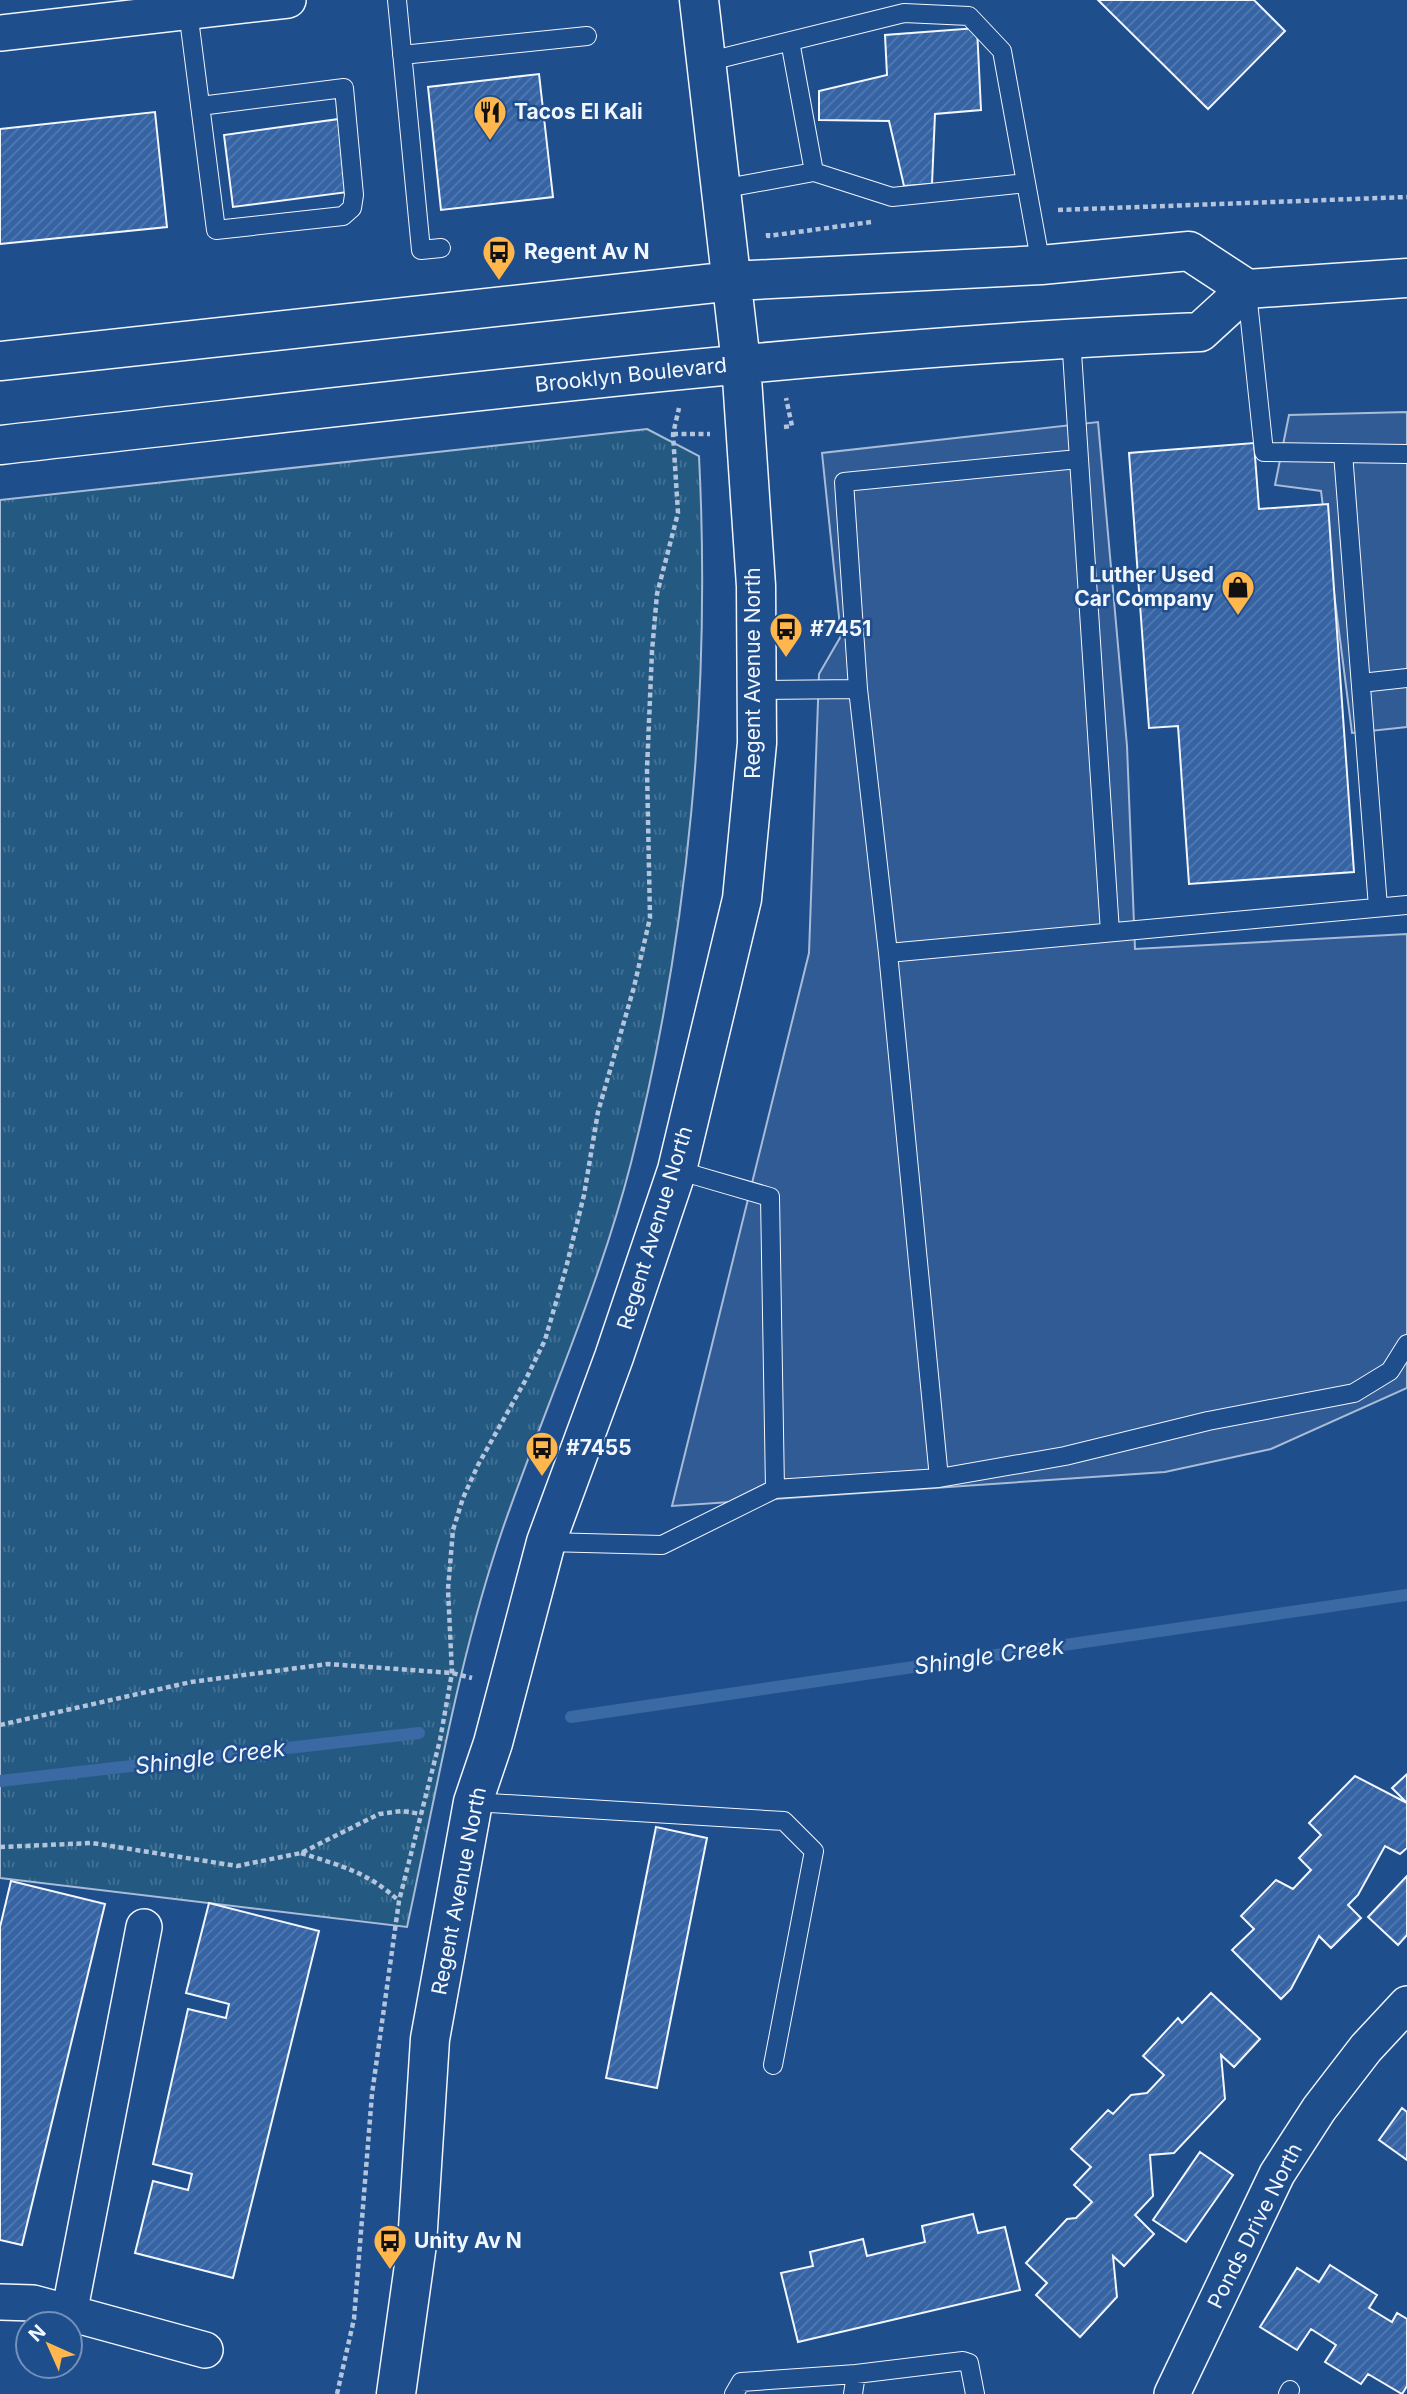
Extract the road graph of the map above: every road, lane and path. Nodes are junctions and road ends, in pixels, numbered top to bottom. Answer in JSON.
{"nodes":[{"id":1,"x":288,"y":0,"type":"edge"},
{"id":2,"x":397,"y":0,"type":"edge"},
{"id":3,"x":699,"y":0,"type":"edge"},
{"id":4,"x":188,"y":11,"type":"junction"},
{"id":5,"x":0,"y":33,"type":"edge"},
{"id":6,"x":587,"y":36,"type":"dead end"},
{"id":7,"x":790,"y":41,"type":"junction"},
{"id":8,"x":402,"y":55,"type":"junction"},
{"id":9,"x":706,"y":62,"type":"junction"},
{"id":10,"x":200,"y":106,"type":"junction"},
{"id":11,"x":814,"y":173,"type":"junction"},
{"id":12,"x":1026,"y":183,"type":"junction"},
{"id":13,"x":721,"y":189,"type":"junction"},
{"id":14,"x":1407,"y":197,"type":"edge"},
{"id":15,"x":1032,"y":212,"type":"junction"},
{"id":16,"x":875,"y":222,"type":"dead end"},
{"id":17,"x":768,"y":236,"type":"dead end"},
{"id":18,"x":441,"y":248,"type":"dead end"},
{"id":19,"x":1041,"y":265,"type":"junction"},
{"id":20,"x":1407,"y":278,"type":"edge"},
{"id":21,"x":733,"y":281,"type":"junction"},
{"id":22,"x":1247,"y":289,"type":"junction"},
{"id":23,"x":1071,"y":337,"type":"junction"},
{"id":24,"x":0,"y":361,"type":"edge"},
{"id":25,"x":741,"y":363,"type":"junction"},
{"id":26,"x":680,"y":403,"type":"dead end"},
{"id":27,"x":0,"y":445,"type":"edge"},
{"id":28,"x":1343,"y":453,"type":"junction"},
{"id":29,"x":1407,"y":454,"type":"edge"},
{"id":30,"x":1078,"y":459,"type":"junction"},
{"id":31,"x":1407,"y":678,"type":"edge"},
{"id":32,"x":1361,"y":683,"type":"junction"},
{"id":33,"x":858,"y":689,"type":"junction"},
{"id":34,"x":756,"y":690,"type":"junction"},
{"id":35,"x":1407,"y":905,"type":"edge"},
{"id":36,"x":1378,"y":908,"type":"junction"},
{"id":37,"x":1110,"y":932,"type":"junction"},
{"id":38,"x":888,"y":953,"type":"junction"},
{"id":39,"x":677,"y":1170,"type":"junction"},
{"id":40,"x":1407,"y":1344,"type":"edge"},
{"id":41,"x":939,"y":1478,"type":"junction"},
{"id":42,"x":775,"y":1489,"type":"junction"},
{"id":43,"x":546,"y":1542,"type":"junction"},
{"id":44,"x":452,"y":1673,"type":"junction"},
{"id":45,"x":507,"y":1686,"type":"junction"},
{"id":46,"x":0,"y":1725,"type":"edge"},
{"id":47,"x":473,"y":1802,"type":"junction"},
{"id":48,"x":421,"y":1814,"type":"junction"},
{"id":49,"x":0,"y":1847,"type":"edge"},
{"id":50,"x":301,"y":1853,"type":"junction"},
{"id":51,"x":399,"y":1901,"type":"junction"},
{"id":52,"x":144,"y":1927,"type":"dead end"},
{"id":53,"x":1407,"y":2004,"type":"edge"},
{"id":54,"x":773,"y":2065,"type":"dead end"},
{"id":55,"x":0,"y":2301,"type":"edge"},
{"id":56,"x":55,"y":2310,"type":"edge"},
{"id":57,"x":70,"y":2310,"type":"edge"},
{"id":58,"x":84,"y":2318,"type":"edge"},
{"id":59,"x":205,"y":2350,"type":"dead end"},
{"id":60,"x":856,"y":2374,"type":"junction"},
{"id":61,"x":337,"y":2394,"type":"edge"},
{"id":62,"x":396,"y":2394,"type":"edge"},
{"id":63,"x":734,"y":2394,"type":"edge"},
{"id":64,"x":853,"y":2394,"type":"edge"},
{"id":65,"x":975,"y":2394,"type":"edge"},
{"id":66,"x":1172,"y":2394,"type":"edge"}],
"edges":[{"from":1,"to":4,"type":"street"},
{"from":2,"to":8,"type":"lane"},
{"from":3,"to":9,"type":"main road","name":"Regent Avenue North"},
{"from":4,"to":5,"type":"street"},
{"from":4,"to":10,"type":"lane"},
{"from":6,"to":8,"type":"lane"},
{"from":7,"to":9,"type":"lane"},
{"from":7,"to":11,"type":"lane"},
{"from":7,"to":12,"type":"lane"},
{"from":8,"to":18,"type":"lane"},
{"from":9,"to":13,"type":"main road","name":"Regent Avenue North"},
{"from":10,"to":10,"type":"lane"},
{"from":11,"to":12,"type":"lane"},
{"from":11,"to":13,"type":"lane"},
{"from":12,"to":15,"type":"lane"},
{"from":13,"to":21,"type":"main road","name":"Regent Avenue North"},
{"from":14,"to":15,"type":"path"},
{"from":15,"to":19,"type":"lane"},
{"from":16,"to":17,"type":"path"},
{"from":19,"to":21,"type":"main road"},
{"from":19,"to":22,"type":"main road"},
{"from":20,"to":22,"type":"main road"},
{"from":21,"to":24,"type":"main road"},
{"from":21,"to":25,"type":"main road","name":"Regent Avenue North"},
{"from":22,"to":23,"type":"main road","name":"Brooklyn Boulevard"},
{"from":22,"to":28,"type":"lane"},
{"from":23,"to":25,"type":"main road","name":"Brooklyn Boulevard"},
{"from":23,"to":30,"type":"lane"},
{"from":25,"to":27,"type":"main road","name":"Brooklyn Boulevard"},
{"from":25,"to":34,"type":"main road","name":"Regent Avenue North"},
{"from":26,"to":44,"type":"path"},
{"from":28,"to":29,"type":"lane"},
{"from":28,"to":32,"type":"lane"},
{"from":30,"to":33,"type":"lane"},
{"from":30,"to":37,"type":"lane"},
{"from":31,"to":32,"type":"lane"},
{"from":32,"to":36,"type":"lane"},
{"from":33,"to":34,"type":"lane"},
{"from":33,"to":38,"type":"lane"},
{"from":34,"to":39,"type":"main road","name":"Regent Avenue North"},
{"from":35,"to":36,"type":"lane"},
{"from":36,"to":37,"type":"lane"},
{"from":37,"to":38,"type":"lane"},
{"from":38,"to":41,"type":"lane"},
{"from":39,"to":42,"type":"lane"},
{"from":39,"to":43,"type":"main road","name":"Regent Avenue North"},
{"from":40,"to":41,"type":"lane"},
{"from":41,"to":42,"type":"lane"},
{"from":42,"to":43,"type":"lane"},
{"from":43,"to":45,"type":"main road","name":"Regent Avenue North"},
{"from":44,"to":45,"type":"path"},
{"from":44,"to":46,"type":"path"},
{"from":44,"to":48,"type":"path"},
{"from":45,"to":47,"type":"main road","name":"Regent Avenue North"},
{"from":47,"to":54,"type":"lane"},
{"from":47,"to":62,"type":"main road","name":"Regent Avenue North"},
{"from":48,"to":50,"type":"path"},
{"from":48,"to":51,"type":"path"},
{"from":49,"to":50,"type":"path"},
{"from":50,"to":51,"type":"path"},
{"from":51,"to":61,"type":"path"},
{"from":52,"to":57,"type":"street"},
{"from":53,"to":66,"type":"street","name":"Ponds Drive North"},
{"from":55,"to":56,"type":"street"},
{"from":58,"to":59,"type":"street"},
{"from":60,"to":63,"type":"lane"},
{"from":60,"to":64,"type":"lane"},
{"from":60,"to":65,"type":"lane"}]}
